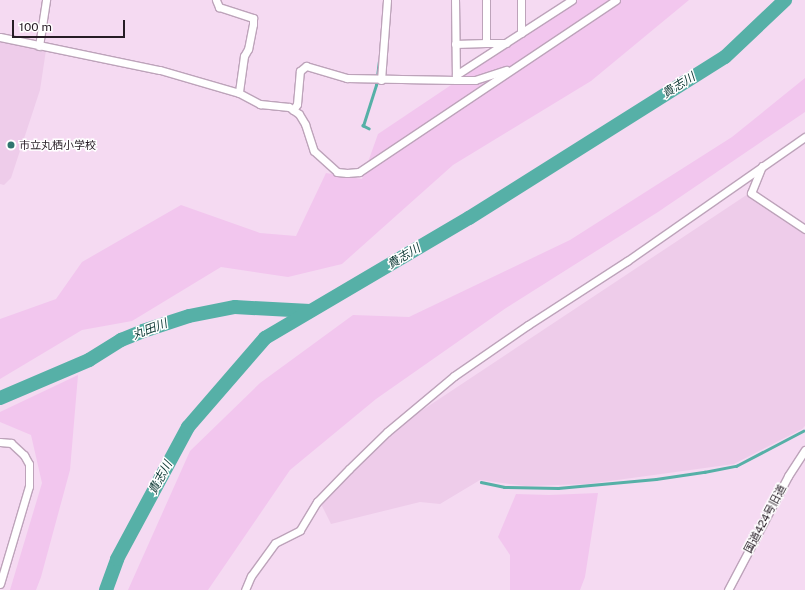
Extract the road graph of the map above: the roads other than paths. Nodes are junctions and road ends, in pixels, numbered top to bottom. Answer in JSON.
{"nodes":[{"id":1,"x":46,"y":0,"type":"edge"},
{"id":2,"x":216,"y":0,"type":"edge"},
{"id":3,"x":387,"y":0,"type":"edge"},
{"id":4,"x":455,"y":0,"type":"edge"},
{"id":5,"x":486,"y":0,"type":"edge"},
{"id":6,"x":521,"y":0,"type":"edge"},
{"id":7,"x":572,"y":0,"type":"edge"},
{"id":8,"x":616,"y":0,"type":"edge"},
{"id":9,"x":521,"y":33,"type":"junction"},
{"id":10,"x":0,"y":37,"type":"edge"},
{"id":11,"x":506,"y":43,"type":"junction"},
{"id":12,"x":455,"y":44,"type":"junction"},
{"id":13,"x":486,"y":44,"type":"junction"},
{"id":14,"x":39,"y":46,"type":"junction"},
{"id":15,"x":512,"y":69,"type":"junction"},
{"id":16,"x":456,"y":78,"type":"junction"},
{"id":17,"x":381,"y":80,"type":"junction"},
{"id":18,"x":239,"y":93,"type":"junction"},
{"id":19,"x":293,"y":110,"type":"junction"},
{"id":20,"x":805,"y":137,"type":"edge"},
{"id":21,"x":762,"y":166,"type":"junction"},
{"id":22,"x":805,"y":229,"type":"edge"},
{"id":23,"x":0,"y":442,"type":"edge"},
{"id":24,"x":805,"y":450,"type":"edge"},
{"id":25,"x":0,"y":584,"type":"edge"},
{"id":26,"x":245,"y":590,"type":"edge"},
{"id":27,"x":728,"y":590,"type":"edge"}],
"edges":[{"from":1,"to":14,"type":"street"},
{"from":2,"to":18,"type":"street"},
{"from":3,"to":17,"type":"street"},
{"from":4,"to":12,"type":"street"},
{"from":5,"to":13,"type":"street"},
{"from":6,"to":9,"type":"street"},
{"from":7,"to":9,"type":"street"},
{"from":8,"to":15,"type":"street"},
{"from":9,"to":11,"type":"street"},
{"from":10,"to":14,"type":"street"},
{"from":11,"to":13,"type":"street"},
{"from":11,"to":16,"type":"street"},
{"from":12,"to":13,"type":"street"},
{"from":12,"to":16,"type":"street"},
{"from":14,"to":18,"type":"street"},
{"from":15,"to":16,"type":"street"},
{"from":15,"to":19,"type":"street"},
{"from":16,"to":17,"type":"street"},
{"from":17,"to":19,"type":"street"},
{"from":18,"to":19,"type":"street"},
{"from":20,"to":21,"type":"street"},
{"from":21,"to":22,"type":"street"},
{"from":21,"to":26,"type":"street"},
{"from":23,"to":25,"type":"street"},
{"from":24,"to":27,"type":"street","name":"国道424号旧道"}]}
